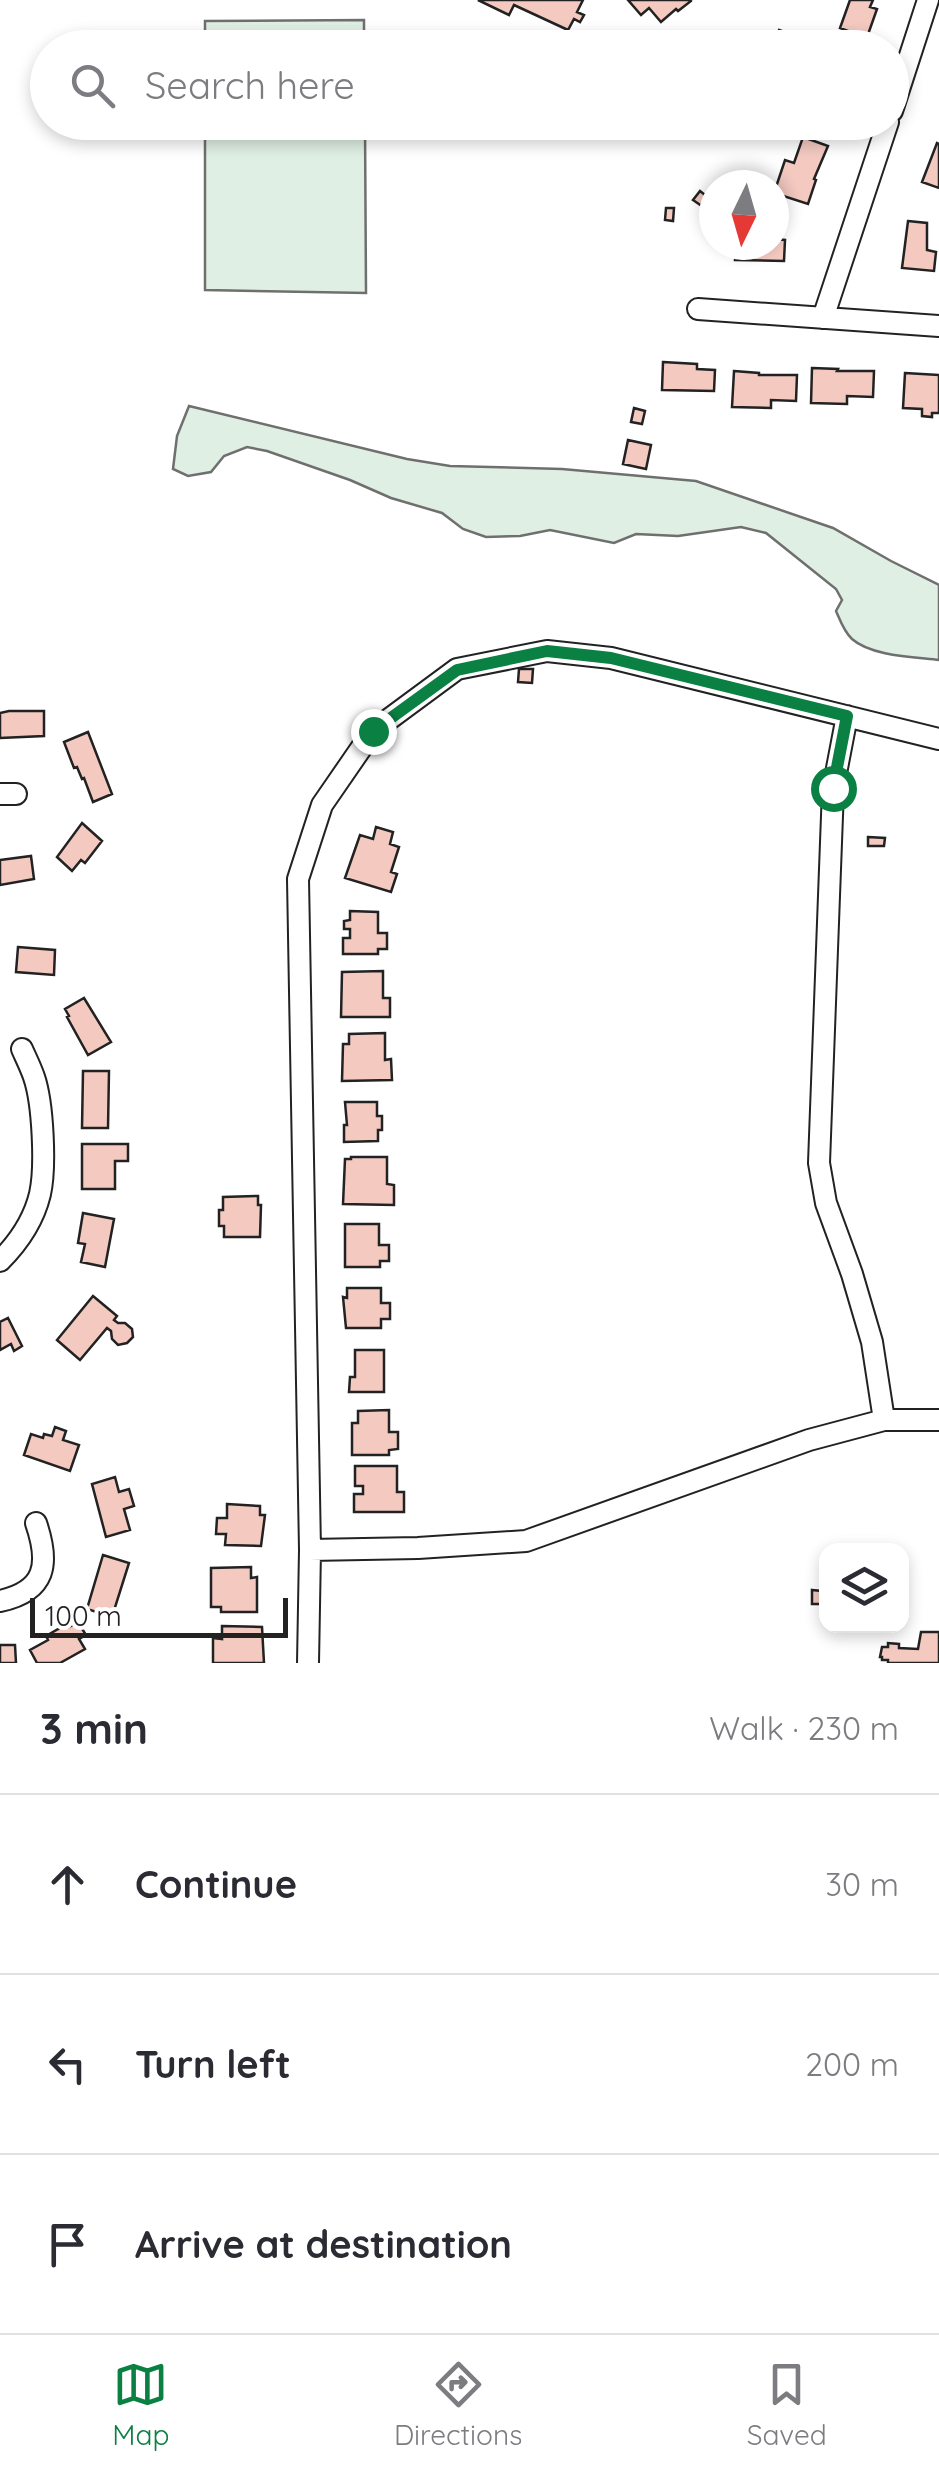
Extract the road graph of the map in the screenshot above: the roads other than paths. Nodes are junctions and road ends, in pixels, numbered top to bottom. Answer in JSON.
{"nodes":[{"id":1,"x":928,"y":0,"type":"edge"},
{"id":2,"x":909,"y":58,"type":"edge"},
{"id":3,"x":882,"y":140,"type":"edge"},
{"id":4,"x":698,"y":309,"type":"dead end"},
{"id":5,"x":823,"y":318,"type":"junction"},
{"id":6,"x":939,"y":326,"type":"edge"},
{"id":7,"x":847,"y":716,"type":"junction"},
{"id":8,"x":939,"y":739,"type":"edge"},
{"id":9,"x":22,"y":1048,"type":"dead end"},
{"id":10,"x":0,"y":1260,"type":"edge"},
{"id":11,"x":884,"y":1420,"type":"junction"},
{"id":12,"x":939,"y":1420,"type":"edge"},
{"id":13,"x":36,"y":1523,"type":"dead end"},
{"id":14,"x":310,"y":1550,"type":"junction"},
{"id":15,"x":0,"y":1601,"type":"edge"},
{"id":16,"x":308,"y":1663,"type":"edge"}],
"edges":[{"from":1,"to":2,"type":"street"},
{"from":3,"to":5,"type":"street"},
{"from":4,"to":5,"type":"street"},
{"from":5,"to":6,"type":"street"},
{"from":7,"to":8,"type":"street"},
{"from":7,"to":11,"type":"street"},
{"from":7,"to":14,"type":"street"},
{"from":9,"to":10,"type":"street"},
{"from":11,"to":12,"type":"street"},
{"from":11,"to":14,"type":"street"},
{"from":13,"to":15,"type":"street"},
{"from":14,"to":16,"type":"street"}]}
